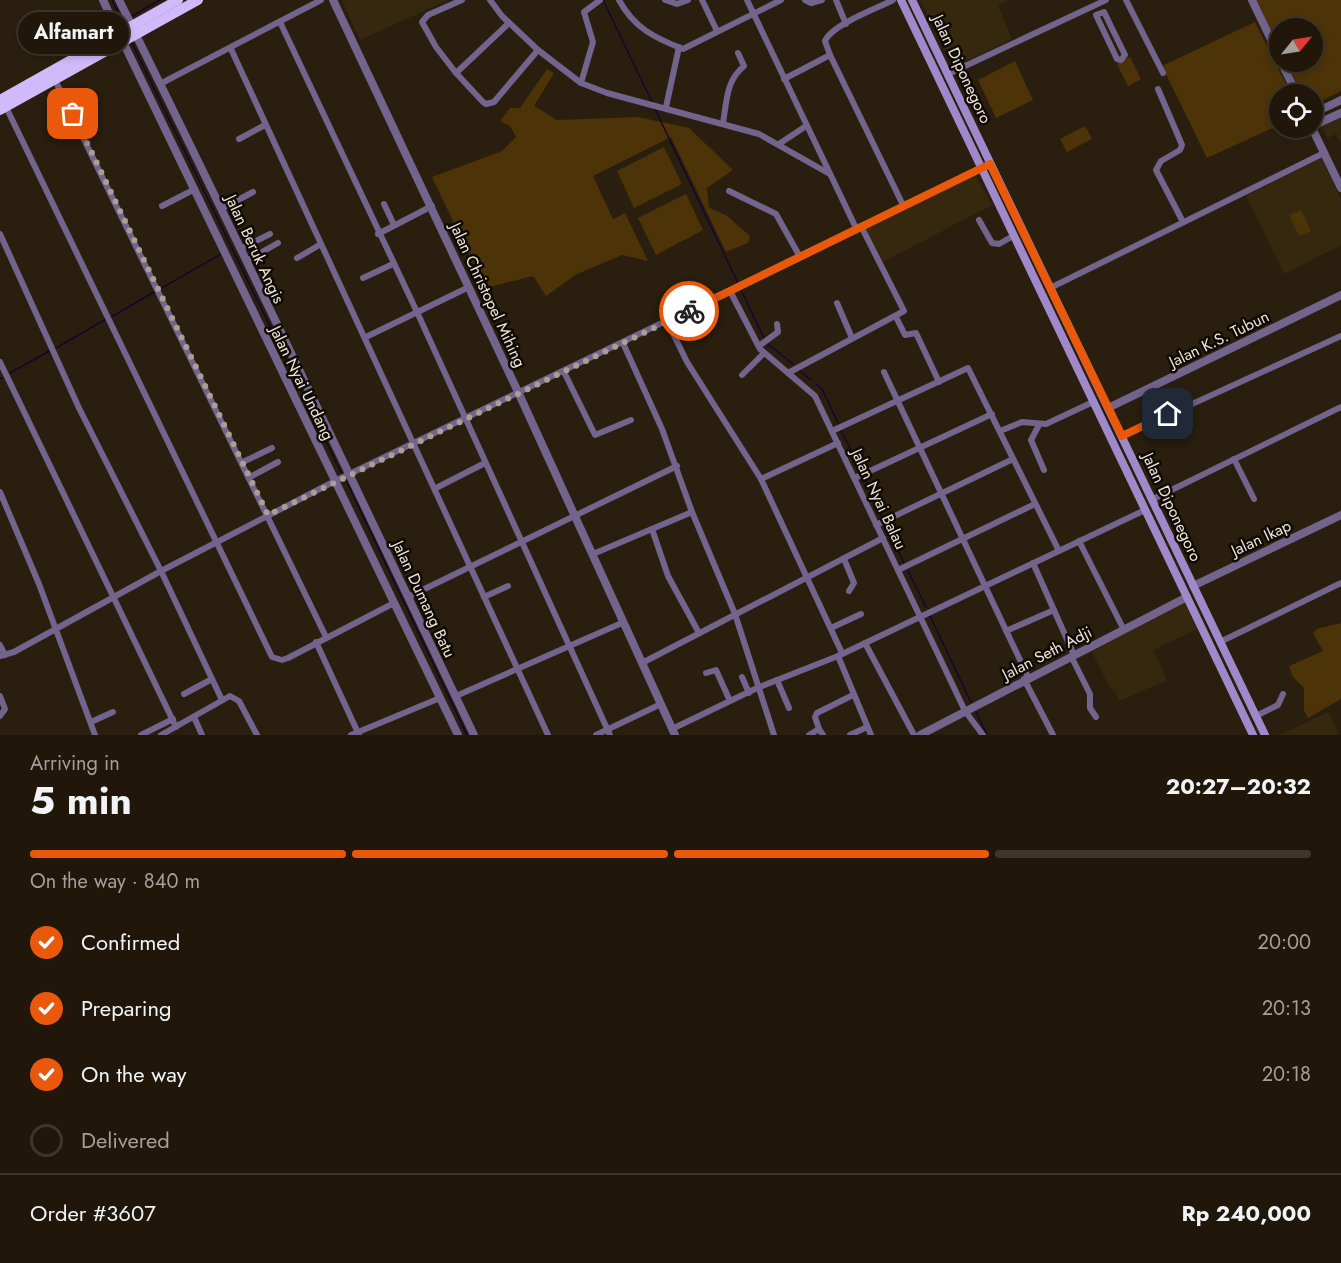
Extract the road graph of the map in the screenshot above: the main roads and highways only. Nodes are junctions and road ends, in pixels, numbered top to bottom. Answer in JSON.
{"nodes":[{"id":1,"x":178,"y":0,"type":"edge"},
{"id":2,"x":198,"y":0,"type":"edge"},
{"id":3,"x":901,"y":0,"type":"edge"},
{"id":4,"x":912,"y":0,"type":"edge"},
{"id":5,"x":128,"y":33,"type":"junction"},
{"id":6,"x":73,"y":64,"type":"junction"},
{"id":7,"x":2,"y":106,"type":"edge"},
{"id":8,"x":990,"y":164,"type":"junction"},
{"id":9,"x":980,"y":169,"type":"junction"},
{"id":10,"x":1013,"y":213,"type":"junction"},
{"id":11,"x":1004,"y":218,"type":"junction"},
{"id":12,"x":1080,"y":348,"type":"junction"},
{"id":13,"x":1070,"y":353,"type":"junction"},
{"id":14,"x":1239,"y":677,"type":"junction"},
{"id":15,"x":1227,"y":683,"type":"junction"},
{"id":16,"x":1250,"y":702,"type":"junction"},
{"id":17,"x":1239,"y":708,"type":"junction"},
{"id":18,"x":1253,"y":735,"type":"edge"},
{"id":19,"x":1265,"y":735,"type":"edge"}],
"edges":[{"from":1,"to":5,"type":"highway"},
{"from":2,"to":5,"type":"highway"},
{"from":3,"to":9,"type":"main road","name":"Jalan Diponegoro"},
{"from":4,"to":8,"type":"main road","name":"Jalan Diponegoro"},
{"from":5,"to":6,"type":"highway"},
{"from":6,"to":7,"type":"highway"},
{"from":6,"to":7,"type":"highway"},
{"from":8,"to":9,"type":"main road"},
{"from":8,"to":10,"type":"main road","name":"Jalan Diponegoro"},
{"from":9,"to":11,"type":"main road","name":"Jalan Diponegoro"},
{"from":10,"to":11,"type":"main road"},
{"from":10,"to":12,"type":"main road","name":"Jalan Diponegoro"},
{"from":11,"to":13,"type":"main road","name":"Jalan Diponegoro"},
{"from":12,"to":13,"type":"main road"},
{"from":12,"to":14,"type":"main road","name":"Jalan Diponegoro"},
{"from":13,"to":15,"type":"main road","name":"Jalan Diponegoro"},
{"from":14,"to":15,"type":"main road"},
{"from":14,"to":16,"type":"main road","name":"Jalan Diponegoro"},
{"from":15,"to":17,"type":"main road","name":"Jalan Diponegoro"},
{"from":16,"to":17,"type":"main road"},
{"from":16,"to":19,"type":"main road","name":"Jalan Diponegoro"},
{"from":17,"to":18,"type":"main road","name":"Jalan Diponegoro"}]}
